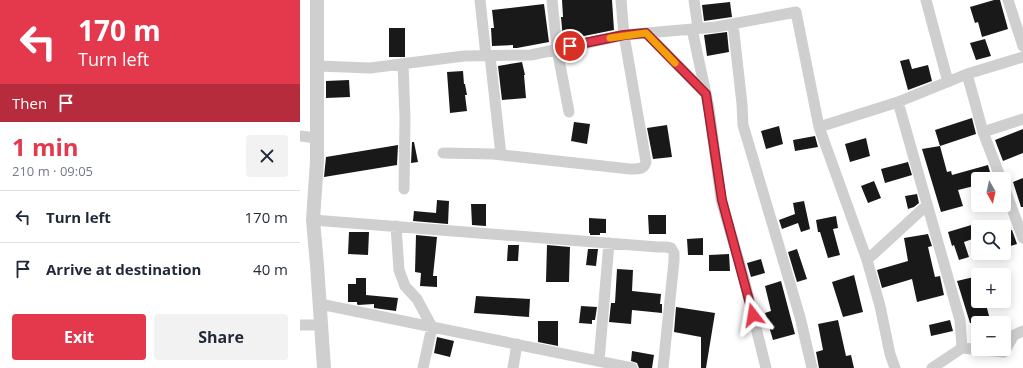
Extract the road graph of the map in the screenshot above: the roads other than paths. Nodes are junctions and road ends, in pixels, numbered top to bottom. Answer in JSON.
{"nodes":[{"id":1,"x":317,"y":0,"type":"edge"},
{"id":2,"x":480,"y":0,"type":"edge"},
{"id":3,"x":552,"y":0,"type":"edge"},
{"id":4,"x":621,"y":0,"type":"edge"},
{"id":5,"x":694,"y":0,"type":"edge"},
{"id":6,"x":926,"y":0,"type":"edge"},
{"id":7,"x":1008,"y":0,"type":"edge"},
{"id":8,"x":733,"y":24,"type":"junction"},
{"id":9,"x":695,"y":29,"type":"junction"},
{"id":10,"x":646,"y":33,"type":"junction"},
{"id":11,"x":624,"y":35,"type":"junction"},
{"id":12,"x":1023,"y":46,"type":"edge"},
{"id":13,"x":557,"y":49,"type":"junction"},
{"id":14,"x":488,"y":56,"type":"junction"},
{"id":15,"x":1023,"y":57,"type":"edge"},
{"id":16,"x":403,"y":64,"type":"junction"},
{"id":17,"x":318,"y":66,"type":"junction"},
{"id":18,"x":967,"y":74,"type":"junction"},
{"id":19,"x":948,"y":82,"type":"junction"},
{"id":20,"x":706,"y":94,"type":"junction"},
{"id":21,"x":898,"y":102,"type":"junction"},
{"id":22,"x":569,"y":112,"type":"dead end"},
{"id":23,"x":1023,"y":119,"type":"edge"},
{"id":24,"x":819,"y":127,"type":"junction"},
{"id":25,"x":983,"y":132,"type":"junction"},
{"id":26,"x":300,"y":136,"type":"edge"},
{"id":27,"x":317,"y":138,"type":"junction"},
{"id":28,"x":442,"y":153,"type":"dead end"},
{"id":29,"x":501,"y":155,"type":"junction"},
{"id":30,"x":998,"y":172,"type":"edge"},
{"id":31,"x":404,"y":189,"type":"dead end"},
{"id":32,"x":927,"y":205,"type":"junction"},
{"id":33,"x":1011,"y":206,"type":"edge"},
{"id":34,"x":313,"y":220,"type":"junction"},
{"id":35,"x":396,"y":226,"type":"junction"},
{"id":36,"x":1023,"y":238,"type":"edge"},
{"id":37,"x":609,"y":243,"type":"junction"},
{"id":38,"x":867,"y":260,"type":"junction"},
{"id":39,"x":320,"y":304,"type":"junction"},
{"id":40,"x":300,"y":325,"type":"edge"},
{"id":41,"x":321,"y":325,"type":"junction"},
{"id":42,"x":432,"y":327,"type":"junction"},
{"id":43,"x":1023,"y":331,"type":"edge"},
{"id":44,"x":517,"y":344,"type":"junction"},
{"id":45,"x":962,"y":348,"type":"junction"},
{"id":46,"x":601,"y":364,"type":"edge"},
{"id":47,"x":324,"y":368,"type":"edge"},
{"id":48,"x":423,"y":368,"type":"edge"},
{"id":49,"x":513,"y":368,"type":"edge"},
{"id":50,"x":632,"y":368,"type":"edge"},
{"id":51,"x":663,"y":368,"type":"edge"},
{"id":52,"x":766,"y":368,"type":"edge"},
{"id":53,"x":812,"y":368,"type":"edge"},
{"id":54,"x":895,"y":368,"type":"edge"},
{"id":55,"x":932,"y":368,"type":"edge"}],
"edges":[{"from":1,"to":17,"type":"street"},
{"from":2,"to":14,"type":"street"},
{"from":3,"to":13,"type":"street"},
{"from":4,"to":11,"type":"street"},
{"from":5,"to":9,"type":"street"},
{"from":6,"to":19,"type":"street"},
{"from":7,"to":12,"type":"street"},
{"from":8,"to":9,"type":"street"},
{"from":8,"to":24,"type":"street"},
{"from":8,"to":53,"type":"street"},
{"from":9,"to":10,"type":"street"},
{"from":9,"to":20,"type":"street"},
{"from":10,"to":11,"type":"street"},
{"from":10,"to":20,"type":"street"},
{"from":11,"to":13,"type":"street"},
{"from":11,"to":29,"type":"street"},
{"from":13,"to":14,"type":"street"},
{"from":13,"to":22,"type":"street"},
{"from":14,"to":16,"type":"street"},
{"from":14,"to":29,"type":"street"},
{"from":15,"to":18,"type":"street"},
{"from":16,"to":17,"type":"street"},
{"from":16,"to":31,"type":"street"},
{"from":17,"to":27,"type":"street"},
{"from":18,"to":19,"type":"street"},
{"from":18,"to":25,"type":"street"},
{"from":19,"to":21,"type":"street"},
{"from":20,"to":52,"type":"street"},
{"from":21,"to":24,"type":"street"},
{"from":21,"to":32,"type":"street"},
{"from":23,"to":25,"type":"street"},
{"from":24,"to":38,"type":"street"},
{"from":25,"to":30,"type":"street"},
{"from":26,"to":27,"type":"street"},
{"from":27,"to":34,"type":"street"},
{"from":28,"to":29,"type":"street"},
{"from":32,"to":38,"type":"street"},
{"from":32,"to":45,"type":"street"},
{"from":33,"to":36,"type":"street"},
{"from":34,"to":35,"type":"street"},
{"from":34,"to":39,"type":"street"},
{"from":35,"to":37,"type":"street"},
{"from":35,"to":42,"type":"street"},
{"from":37,"to":46,"type":"street"},
{"from":37,"to":51,"type":"street"},
{"from":38,"to":54,"type":"street"},
{"from":39,"to":41,"type":"street"},
{"from":39,"to":42,"type":"street"},
{"from":40,"to":41,"type":"street"},
{"from":41,"to":47,"type":"street"},
{"from":42,"to":44,"type":"street"},
{"from":42,"to":48,"type":"street"},
{"from":43,"to":45,"type":"street"},
{"from":44,"to":46,"type":"street"},
{"from":44,"to":49,"type":"street"},
{"from":45,"to":55,"type":"street"},
{"from":46,"to":50,"type":"street"}]}
